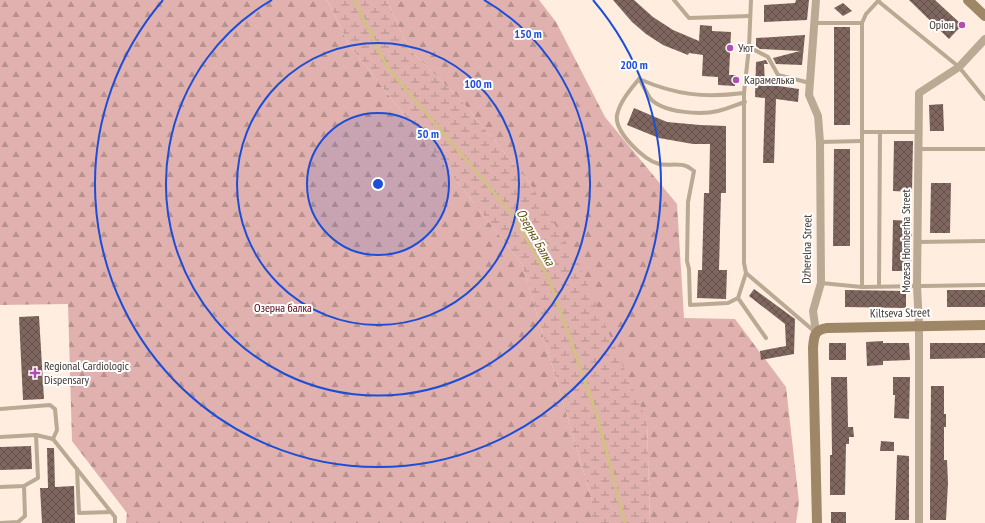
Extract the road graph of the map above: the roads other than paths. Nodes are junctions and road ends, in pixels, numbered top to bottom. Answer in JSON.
{"nodes":[{"id":1,"x":674,"y":0,"type":"edge"},
{"id":2,"x":751,"y":0,"type":"edge"},
{"id":3,"x":816,"y":0,"type":"edge"},
{"id":4,"x":968,"y":0,"type":"edge"},
{"id":5,"x":879,"y":1,"type":"edge"},
{"id":6,"x":750,"y":16,"type":"junction"},
{"id":7,"x":985,"y":16,"type":"edge"},
{"id":8,"x":813,"y":23,"type":"junction"},
{"id":9,"x":862,"y":23,"type":"junction"},
{"id":10,"x":985,"y":39,"type":"edge"},
{"id":11,"x":750,"y":47,"type":"junction"},
{"id":12,"x":959,"y":67,"type":"junction"},
{"id":13,"x":639,"y":79,"type":"junction"},
{"id":14,"x":810,"y":83,"type":"junction"},
{"id":15,"x":744,"y":92,"type":"junction"},
{"id":16,"x":985,"y":100,"type":"edge"},
{"id":17,"x":745,"y":102,"type":"junction"},
{"id":18,"x":862,"y":132,"type":"junction"},
{"id":19,"x":880,"y":132,"type":"junction"},
{"id":20,"x":919,"y":132,"type":"junction"},
{"id":21,"x":862,"y":141,"type":"junction"},
{"id":22,"x":820,"y":142,"type":"junction"},
{"id":23,"x":985,"y":149,"type":"edge"},
{"id":24,"x":918,"y":150,"type":"junction"},
{"id":25,"x":985,"y":241,"type":"edge"},
{"id":26,"x":918,"y":242,"type":"junction"},
{"id":27,"x":746,"y":273,"type":"junction"},
{"id":28,"x":822,"y":283,"type":"junction"},
{"id":29,"x":985,"y":285,"type":"edge"},
{"id":30,"x":879,"y":286,"type":"junction"},
{"id":31,"x":917,"y":286,"type":"junction"},
{"id":32,"x":862,"y":287,"type":"junction"},
{"id":33,"x":738,"y":298,"type":"junction"},
{"id":34,"x":918,"y":325,"type":"junction"},
{"id":35,"x":985,"y":325,"type":"edge"},
{"id":36,"x":816,"y":332,"type":"junction"},
{"id":37,"x":766,"y":338,"type":"dead end"},
{"id":38,"x":0,"y":409,"type":"edge"},
{"id":39,"x":36,"y":435,"type":"junction"},
{"id":40,"x":0,"y":437,"type":"edge"},
{"id":41,"x":53,"y":439,"type":"junction"},
{"id":42,"x":77,"y":469,"type":"junction"},
{"id":43,"x":24,"y":486,"type":"junction"},
{"id":44,"x":0,"y":487,"type":"edge"},
{"id":45,"x":111,"y":512,"type":"junction"},
{"id":46,"x":0,"y":523,"type":"edge"},
{"id":47,"x":115,"y":523,"type":"edge"},
{"id":48,"x":817,"y":523,"type":"edge"},
{"id":49,"x":919,"y":523,"type":"edge"}],
"edges":[{"from":1,"to":6,"type":"lane"},
{"from":2,"to":6,"type":"lane"},
{"from":3,"to":8,"type":"street","name":"Dzherelna Street"},
{"from":4,"to":7,"type":"main road"},
{"from":5,"to":9,"type":"lane"},
{"from":5,"to":12,"type":"lane"},
{"from":6,"to":11,"type":"lane"},
{"from":8,"to":9,"type":"lane"},
{"from":8,"to":14,"type":"street","name":"Dzherelna Street"},
{"from":9,"to":18,"type":"lane"},
{"from":10,"to":12,"type":"street","name":"Mozesa Homberha Street"},
{"from":11,"to":14,"type":"lane"},
{"from":11,"to":15,"type":"lane"},
{"from":12,"to":16,"type":"lane"},
{"from":12,"to":20,"type":"street","name":"Mozesa Homberha Street"},
{"from":13,"to":15,"type":"lane"},
{"from":13,"to":17,"type":"lane"},
{"from":13,"to":33,"type":"lane"},
{"from":14,"to":22,"type":"street","name":"Dzherelna Street"},
{"from":15,"to":17,"type":"lane"},
{"from":17,"to":27,"type":"lane"},
{"from":18,"to":19,"type":"lane"},
{"from":18,"to":21,"type":"lane"},
{"from":19,"to":20,"type":"lane"},
{"from":19,"to":30,"type":"lane"},
{"from":20,"to":24,"type":"street","name":"Mozesa Homberha Street"},
{"from":21,"to":22,"type":"lane"},
{"from":21,"to":32,"type":"lane"},
{"from":22,"to":28,"type":"street","name":"Dzherelna Street"},
{"from":23,"to":24,"type":"lane"},
{"from":24,"to":26,"type":"street","name":"Mozesa Homberha Street"},
{"from":25,"to":26,"type":"lane"},
{"from":26,"to":31,"type":"street","name":"Mozesa Homberha Street"},
{"from":27,"to":33,"type":"lane"},
{"from":27,"to":36,"type":"lane"},
{"from":28,"to":32,"type":"lane"},
{"from":28,"to":36,"type":"street","name":"Dzherelna Street"},
{"from":29,"to":31,"type":"lane"},
{"from":30,"to":31,"type":"lane"},
{"from":30,"to":32,"type":"lane"},
{"from":31,"to":34,"type":"street","name":"Mozesa Homberha Street"},
{"from":33,"to":37,"type":"lane"},
{"from":34,"to":35,"type":"main road","name":"Kiltseva Street"},
{"from":34,"to":36,"type":"main road","name":"Kiltseva Street"},
{"from":34,"to":49,"type":"street","name":"Mozesa Homberha Street"},
{"from":36,"to":48,"type":"main road","name":"Dzherelna Street"},
{"from":38,"to":41,"type":"lane"},
{"from":39,"to":40,"type":"lane"},
{"from":39,"to":41,"type":"lane"},
{"from":39,"to":43,"type":"lane"},
{"from":41,"to":42,"type":"lane"},
{"from":42,"to":45,"type":"lane"},
{"from":42,"to":45,"type":"lane"},
{"from":43,"to":44,"type":"lane"},
{"from":43,"to":46,"type":"lane"},
{"from":45,"to":47,"type":"lane"}]}
